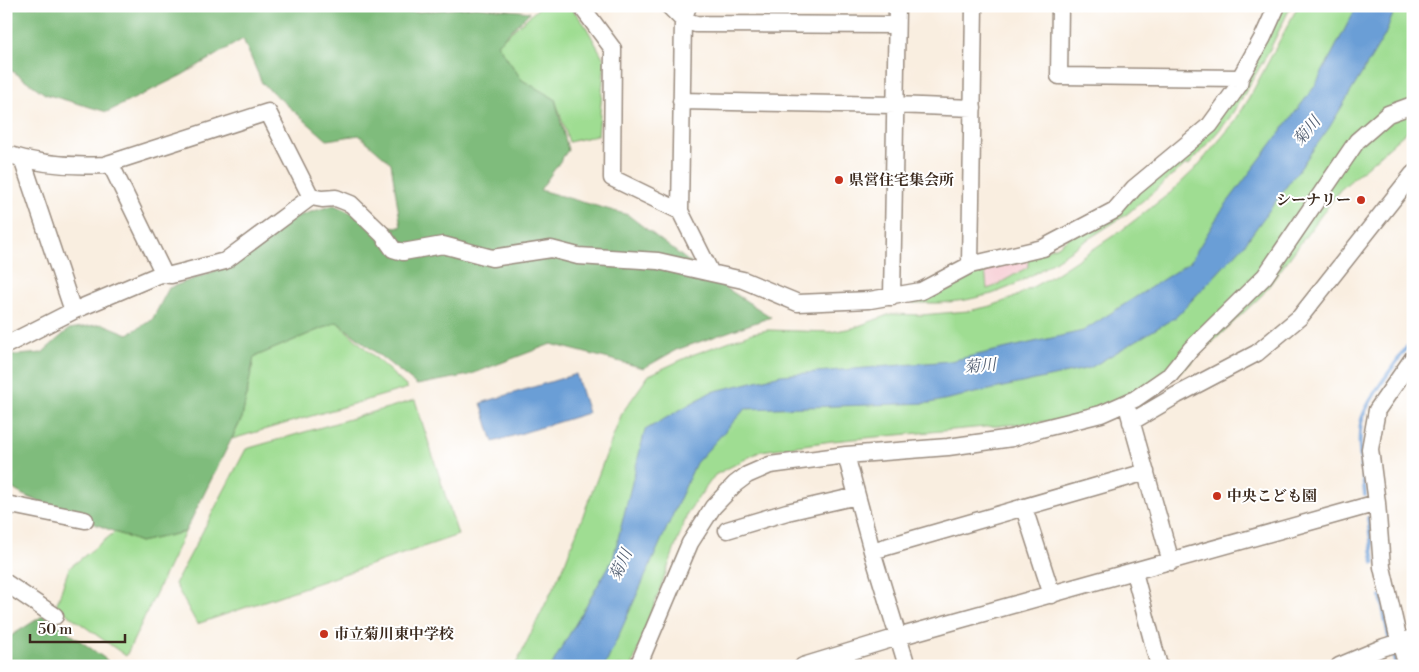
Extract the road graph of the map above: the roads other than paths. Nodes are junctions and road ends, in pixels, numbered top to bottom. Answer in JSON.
{"nodes":[{"id":1,"x":582,"y":6,"type":"edge"},
{"id":2,"x":669,"y":6,"type":"edge"},
{"id":3,"x":897,"y":6,"type":"edge"},
{"id":4,"x":974,"y":6,"type":"edge"},
{"id":5,"x":1060,"y":6,"type":"edge"},
{"id":6,"x":1276,"y":6,"type":"edge"},
{"id":7,"x":685,"y":13,"type":"edge"},
{"id":8,"x":896,"y":25,"type":"junction"},
{"id":9,"x":1240,"y":78,"type":"junction"},
{"id":10,"x":681,"y":102,"type":"junction"},
{"id":11,"x":895,"y":105,"type":"junction"},
{"id":12,"x":973,"y":108,"type":"junction"},
{"id":13,"x":1412,"y":108,"type":"edge"},
{"id":14,"x":6,"y":154,"type":"edge"},
{"id":15,"x":22,"y":159,"type":"junction"},
{"id":16,"x":110,"y":164,"type":"junction"},
{"id":17,"x":1413,"y":174,"type":"edge"},
{"id":18,"x":311,"y":197,"type":"junction"},
{"id":19,"x":680,"y":211,"type":"junction"},
{"id":20,"x":970,"y":265,"type":"junction"},
{"id":21,"x":711,"y":273,"type":"junction"},
{"id":22,"x":164,"y":274,"type":"junction"},
{"id":23,"x":892,"y":297,"type":"junction"},
{"id":24,"x":73,"y":311,"type":"junction"},
{"id":25,"x":6,"y":345,"type":"edge"},
{"id":26,"x":1413,"y":358,"type":"edge"},
{"id":27,"x":1126,"y":403,"type":"junction"},
{"id":28,"x":1131,"y":422,"type":"junction"},
{"id":29,"x":846,"y":455,"type":"junction"},
{"id":30,"x":1146,"y":472,"type":"junction"},
{"id":31,"x":857,"y":496,"type":"junction"},
{"id":32,"x":1377,"y":503,"type":"junction"},
{"id":33,"x":6,"y":504,"type":"edge"},
{"id":34,"x":1024,"y":508,"type":"junction"},
{"id":35,"x":85,"y":520,"type":"dead end"},
{"id":36,"x":727,"y":530,"type":"dead end"},
{"id":37,"x":872,"y":551,"type":"junction"},
{"id":38,"x":1171,"y":562,"type":"junction"},
{"id":39,"x":1134,"y":572,"type":"junction"},
{"id":40,"x":6,"y":583,"type":"edge"},
{"id":41,"x":1052,"y":595,"type":"junction"},
{"id":42,"x":55,"y":616,"type":"dead end"},
{"id":43,"x":898,"y":637,"type":"junction"},
{"id":44,"x":1398,"y":643,"type":"edge"},
{"id":45,"x":638,"y":666,"type":"edge"},
{"id":46,"x":803,"y":666,"type":"edge"},
{"id":47,"x":907,"y":666,"type":"edge"},
{"id":48,"x":1160,"y":666,"type":"edge"},
{"id":49,"x":1339,"y":666,"type":"edge"},
{"id":50,"x":1407,"y":666,"type":"edge"}],
"edges":[{"from":1,"to":19,"type":"street"},
{"from":2,"to":7,"type":"street"},
{"from":3,"to":8,"type":"street"},
{"from":4,"to":12,"type":"street"},
{"from":5,"to":9,"type":"street"},
{"from":6,"to":9,"type":"street"},
{"from":7,"to":8,"type":"street"},
{"from":7,"to":10,"type":"street"},
{"from":8,"to":11,"type":"street"},
{"from":9,"to":20,"type":"street"},
{"from":10,"to":11,"type":"street"},
{"from":10,"to":19,"type":"street"},
{"from":11,"to":12,"type":"street"},
{"from":11,"to":23,"type":"street"},
{"from":12,"to":20,"type":"street"},
{"from":13,"to":27,"type":"street"},
{"from":14,"to":15,"type":"street"},
{"from":15,"to":16,"type":"street"},
{"from":15,"to":24,"type":"street"},
{"from":16,"to":18,"type":"street"},
{"from":16,"to":22,"type":"street"},
{"from":17,"to":28,"type":"street"},
{"from":18,"to":21,"type":"street"},
{"from":18,"to":22,"type":"street"},
{"from":19,"to":21,"type":"street"},
{"from":20,"to":23,"type":"street"},
{"from":21,"to":23,"type":"street"},
{"from":22,"to":24,"type":"street"},
{"from":24,"to":25,"type":"street"},
{"from":26,"to":32,"type":"street"},
{"from":27,"to":28,"type":"street"},
{"from":27,"to":29,"type":"street"},
{"from":28,"to":30,"type":"street"},
{"from":29,"to":31,"type":"street"},
{"from":29,"to":45,"type":"street"},
{"from":30,"to":34,"type":"street"},
{"from":30,"to":38,"type":"street"},
{"from":31,"to":36,"type":"street"},
{"from":31,"to":37,"type":"street"},
{"from":32,"to":38,"type":"street"},
{"from":32,"to":44,"type":"street"},
{"from":33,"to":35,"type":"street"},
{"from":34,"to":37,"type":"street"},
{"from":34,"to":41,"type":"street"},
{"from":37,"to":43,"type":"street"},
{"from":38,"to":39,"type":"street"},
{"from":39,"to":41,"type":"street"},
{"from":39,"to":48,"type":"street"},
{"from":40,"to":42,"type":"street"},
{"from":41,"to":43,"type":"street"},
{"from":43,"to":46,"type":"street"},
{"from":43,"to":47,"type":"street"},
{"from":44,"to":49,"type":"street"},
{"from":44,"to":50,"type":"street"}]}
